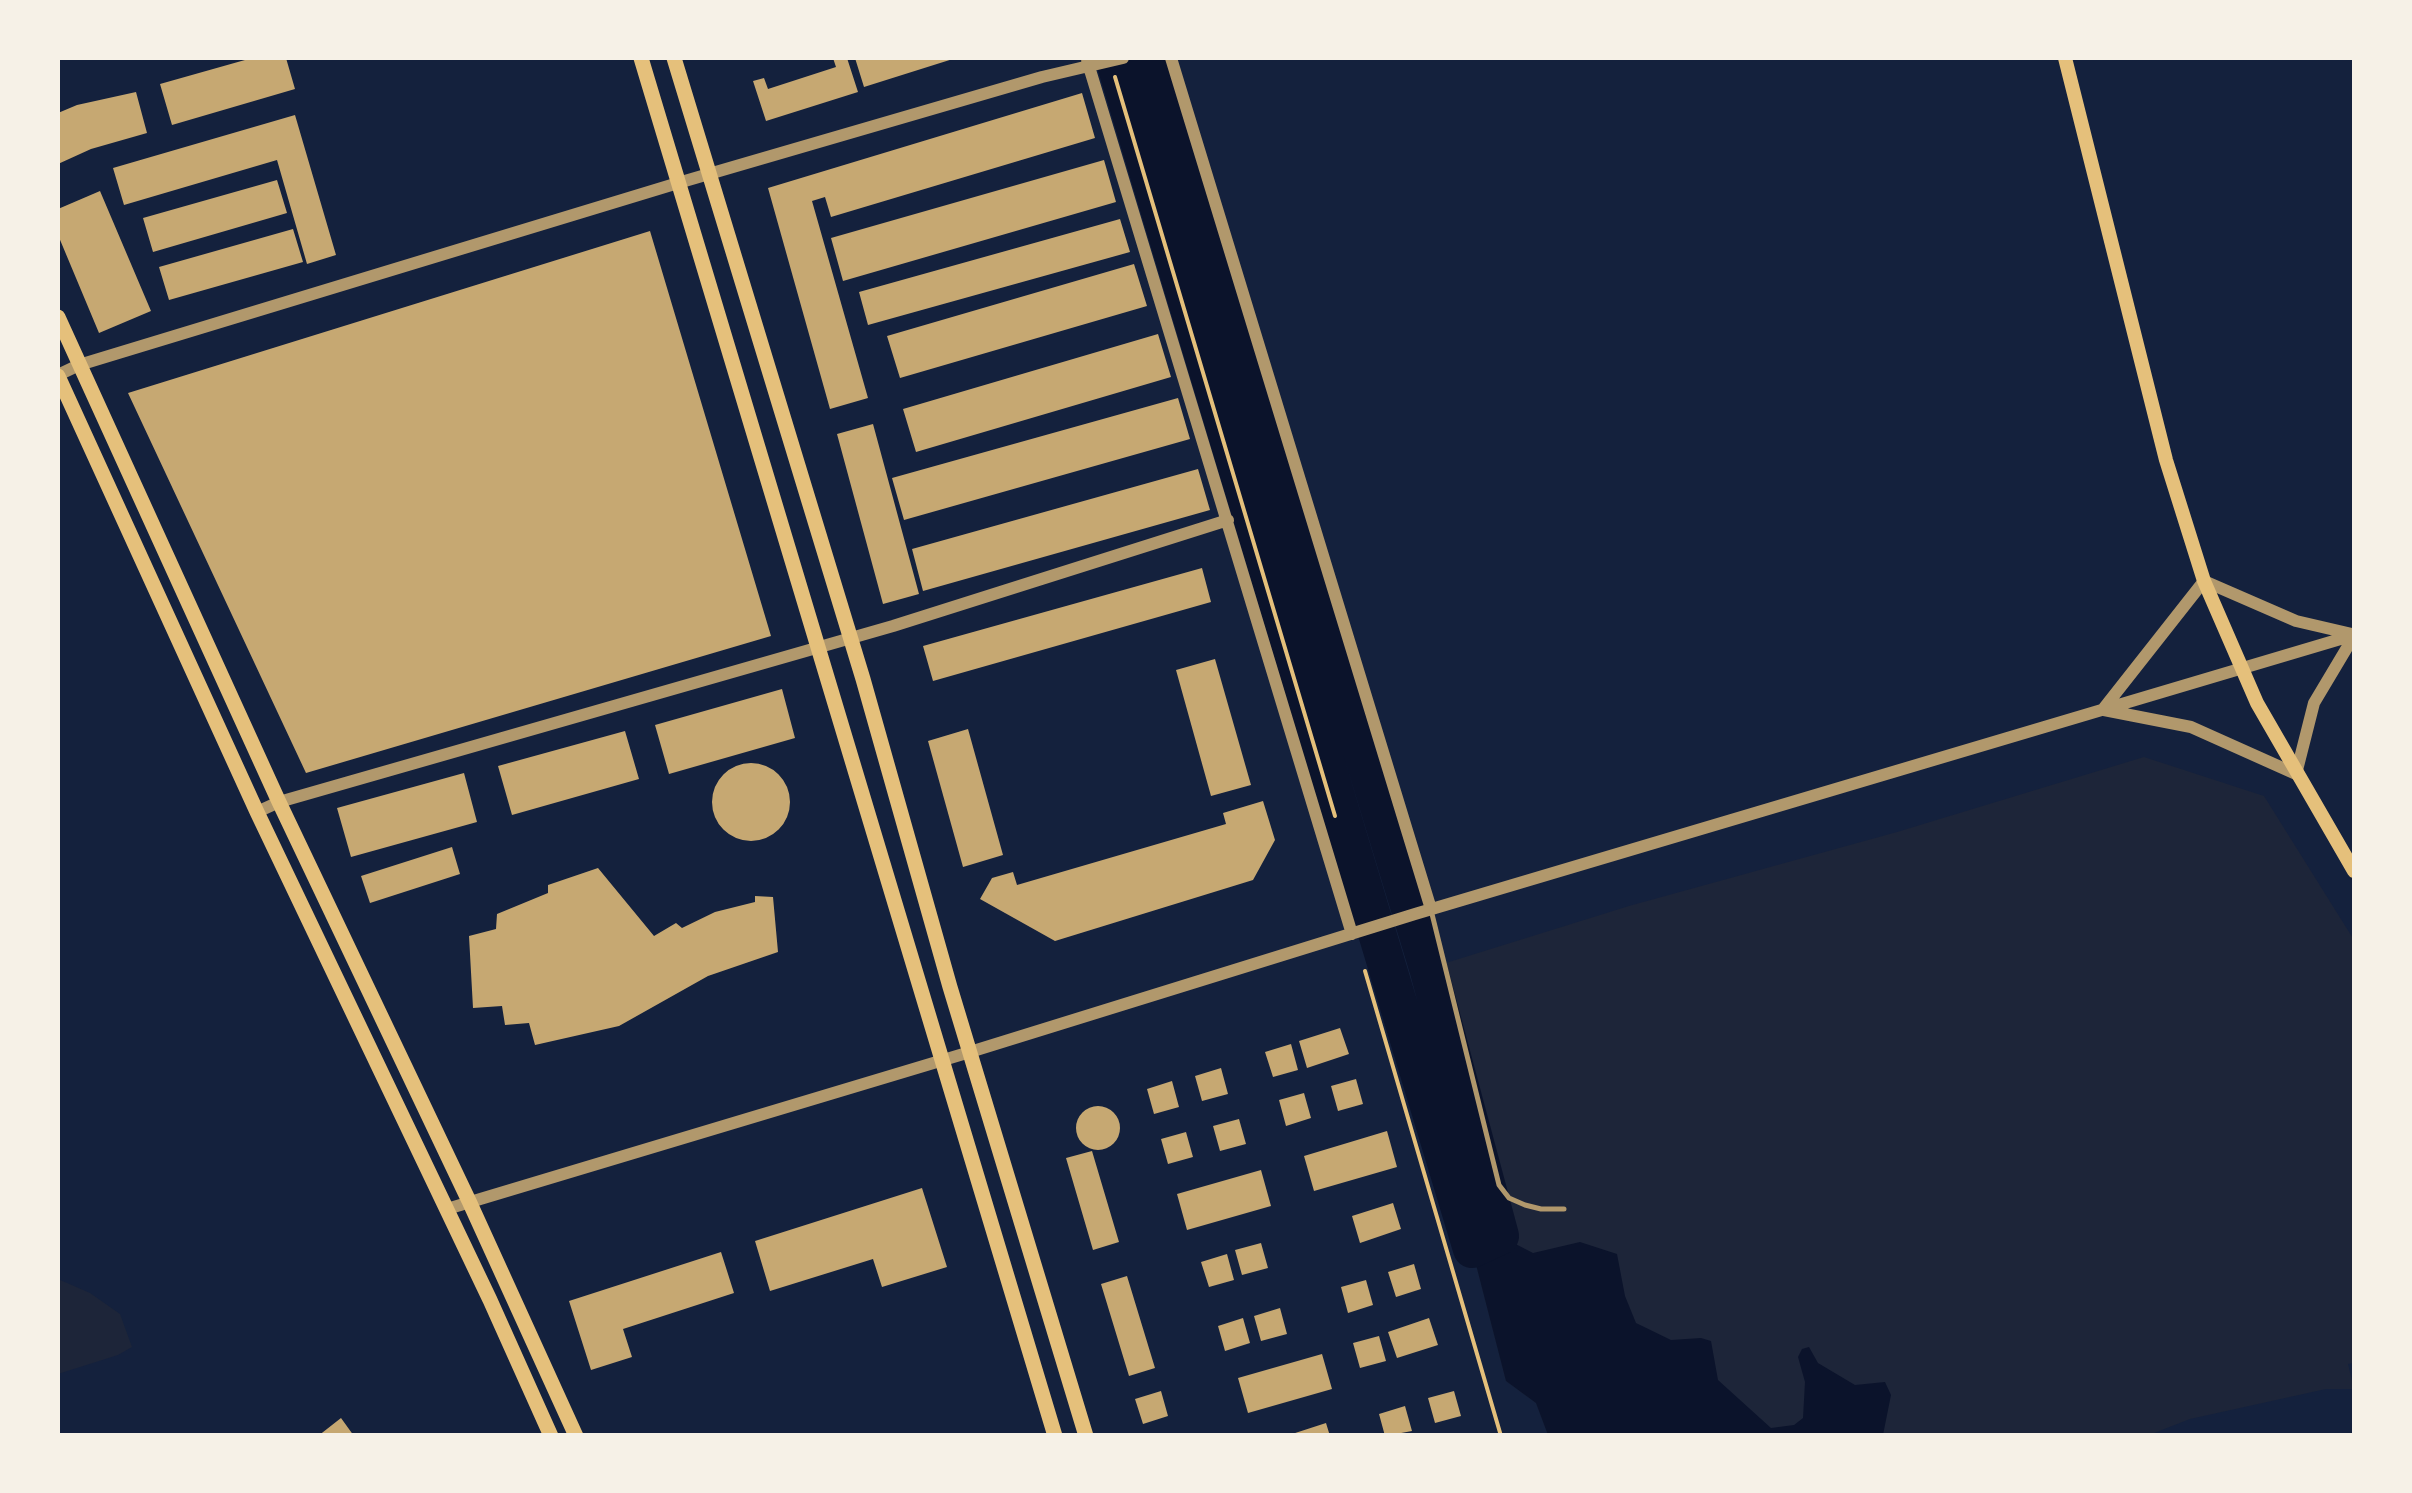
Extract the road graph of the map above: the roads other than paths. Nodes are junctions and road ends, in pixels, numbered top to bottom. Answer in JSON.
{"nodes":[{"id":1,"x":641,"y":58,"type":"edge"},
{"id":2,"x":674,"y":58,"type":"edge"},
{"id":3,"x":1171,"y":58,"type":"edge"},
{"id":4,"x":2065,"y":58,"type":"edge"},
{"id":5,"x":1115,"y":61,"type":"edge"},
{"id":6,"x":1088,"y":62,"type":"edge"},
{"id":7,"x":708,"y":174,"type":"junction"},
{"id":8,"x":678,"y":182,"type":"junction"},
{"id":9,"x":58,"y":317,"type":"edge"},
{"id":10,"x":79,"y":365,"type":"junction"},
{"id":11,"x":58,"y":376,"type":"edge"},
{"id":12,"x":1228,"y":520,"type":"junction"},
{"id":13,"x":2204,"y":580,"type":"junction"},
{"id":14,"x":2354,"y":635,"type":"edge"},
{"id":15,"x":848,"y":638,"type":"junction"},
{"id":16,"x":817,"y":648,"type":"junction"},
{"id":17,"x":2242,"y":669,"type":"junction"},
{"id":18,"x":2102,"y":710,"type":"junction"},
{"id":19,"x":2296,"y":774,"type":"junction"},
{"id":20,"x":278,"y":802,"type":"junction"},
{"id":21,"x":256,"y":812,"type":"junction"},
{"id":22,"x":2354,"y":871,"type":"edge"},
{"id":23,"x":1431,"y":909,"type":"junction"},
{"id":24,"x":1352,"y":934,"type":"junction"},
{"id":25,"x":970,"y":1052,"type":"junction"},
{"id":26,"x":942,"y":1060,"type":"junction"},
{"id":27,"x":469,"y":1201,"type":"junction"},
{"id":28,"x":447,"y":1209,"type":"junction"},
{"id":29,"x":1564,"y":1209,"type":"dead end"},
{"id":30,"x":551,"y":1436,"type":"edge"},
{"id":31,"x":576,"y":1436,"type":"edge"},
{"id":32,"x":1055,"y":1436,"type":"edge"},
{"id":33,"x":1086,"y":1436,"type":"edge"}],
"edges":[{"from":1,"to":8,"type":"main road"},
{"from":2,"to":7,"type":"main road"},
{"from":3,"to":23,"type":"street"},
{"from":4,"to":13,"type":"main road"},
{"from":5,"to":6,"type":"street"},
{"from":6,"to":7,"type":"street"},
{"from":6,"to":12,"type":"street"},
{"from":7,"to":8,"type":"street"},
{"from":7,"to":15,"type":"main road"},
{"from":8,"to":10,"type":"street"},
{"from":8,"to":16,"type":"main road"},
{"from":9,"to":10,"type":"main road"},
{"from":10,"to":11,"type":"street"},
{"from":10,"to":20,"type":"main road"},
{"from":11,"to":21,"type":"main road"},
{"from":12,"to":15,"type":"street"},
{"from":12,"to":24,"type":"street"},
{"from":13,"to":14,"type":"street"},
{"from":13,"to":17,"type":"main road"},
{"from":13,"to":18,"type":"street"},
{"from":14,"to":17,"type":"street"},
{"from":14,"to":19,"type":"street"},
{"from":15,"to":16,"type":"street"},
{"from":15,"to":25,"type":"main road"},
{"from":16,"to":20,"type":"street"},
{"from":16,"to":26,"type":"main road"},
{"from":17,"to":18,"type":"street"},
{"from":17,"to":19,"type":"main road"},
{"from":18,"to":19,"type":"street"},
{"from":18,"to":23,"type":"street"},
{"from":19,"to":22,"type":"main road"},
{"from":20,"to":21,"type":"street"},
{"from":20,"to":27,"type":"main road"},
{"from":21,"to":28,"type":"main road"},
{"from":23,"to":24,"type":"street"},
{"from":23,"to":29,"type":"lane"},
{"from":24,"to":25,"type":"street"},
{"from":25,"to":26,"type":"street"},
{"from":25,"to":33,"type":"main road"},
{"from":26,"to":27,"type":"street"},
{"from":26,"to":32,"type":"main road"},
{"from":27,"to":28,"type":"street"},
{"from":27,"to":31,"type":"main road"},
{"from":28,"to":30,"type":"main road"}]}
